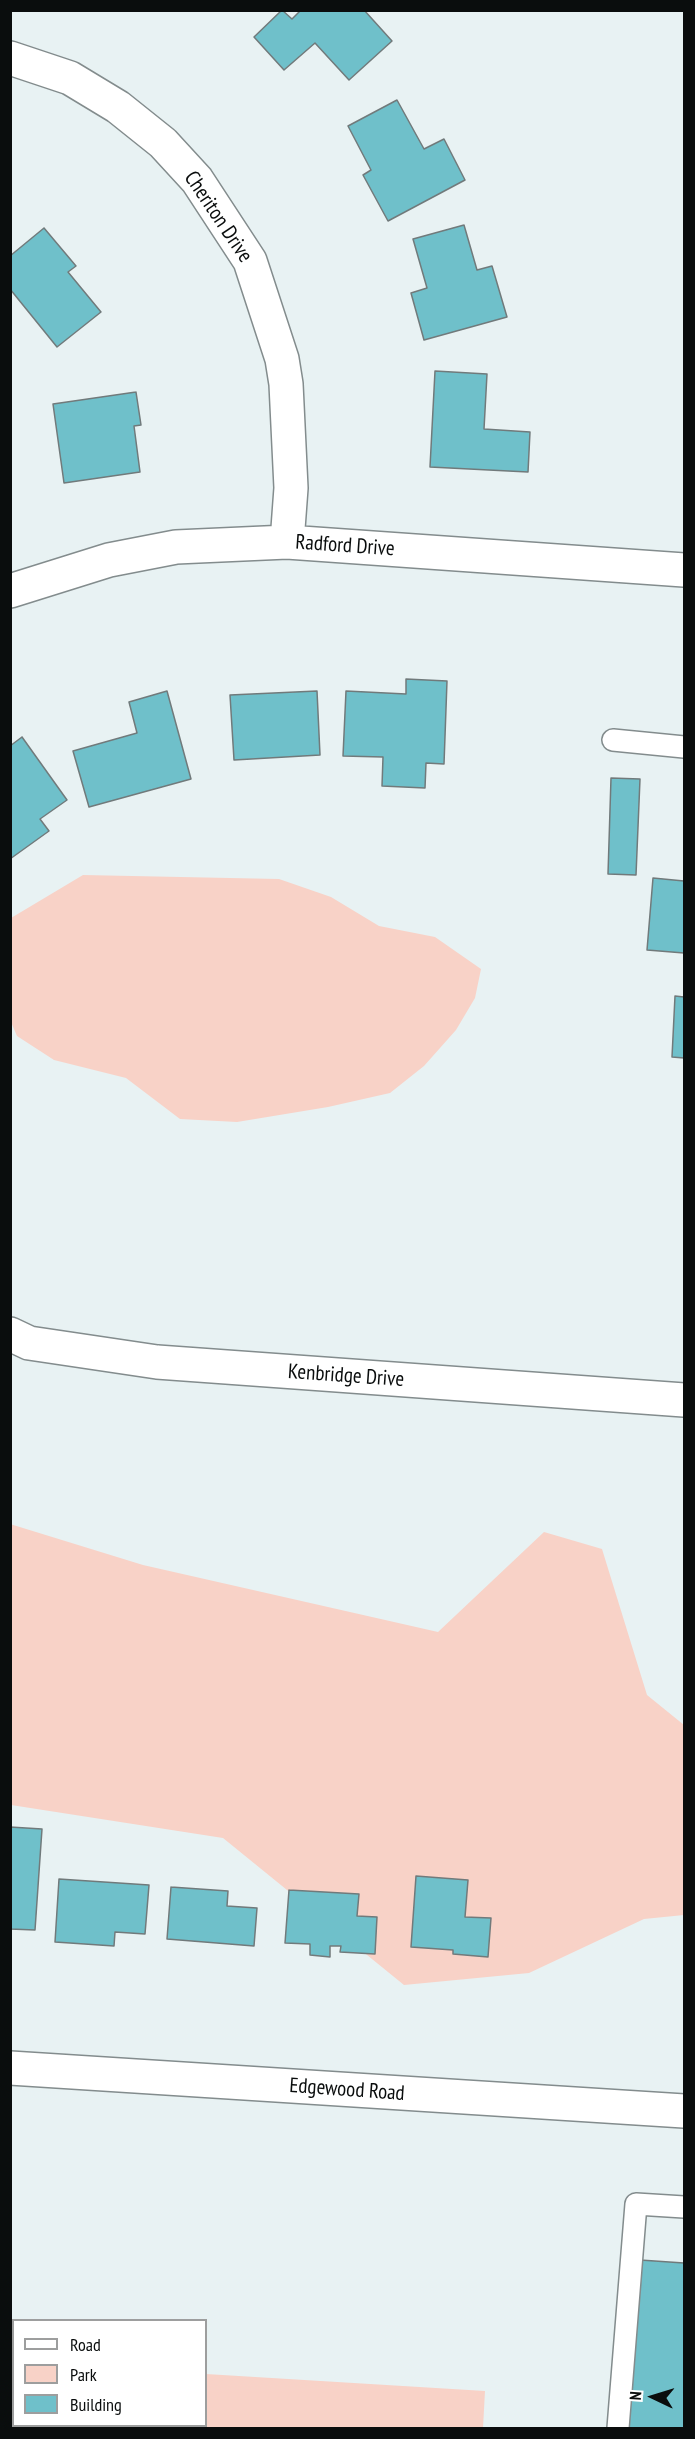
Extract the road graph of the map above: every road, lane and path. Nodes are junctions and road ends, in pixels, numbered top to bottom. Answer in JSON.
{"nodes":[{"id":1,"x":10,"y":58,"type":"edge"},
{"id":2,"x":287,"y":542,"type":"junction"},
{"id":3,"x":684,"y":570,"type":"edge"},
{"id":4,"x":10,"y":591,"type":"edge"},
{"id":5,"x":613,"y":740,"type":"dead end"},
{"id":6,"x":684,"y":747,"type":"edge"},
{"id":7,"x":10,"y":1334,"type":"edge"},
{"id":8,"x":684,"y":1400,"type":"edge"},
{"id":9,"x":10,"y":2068,"type":"edge"},
{"id":10,"x":684,"y":2111,"type":"edge"},
{"id":11,"x":684,"y":2207,"type":"edge"},
{"id":12,"x":618,"y":2428,"type":"edge"}],
"edges":[{"from":1,"to":2,"type":"street","name":"Cheriton Drive"},
{"from":2,"to":3,"type":"street","name":"Radford Drive"},
{"from":2,"to":4,"type":"street","name":"Radford Drive"},
{"from":5,"to":6,"type":"lane"},
{"from":7,"to":8,"type":"street","name":"Kenbridge Drive"},
{"from":9,"to":10,"type":"street","name":"Edgewood Road"},
{"from":11,"to":12,"type":"lane"}]}
